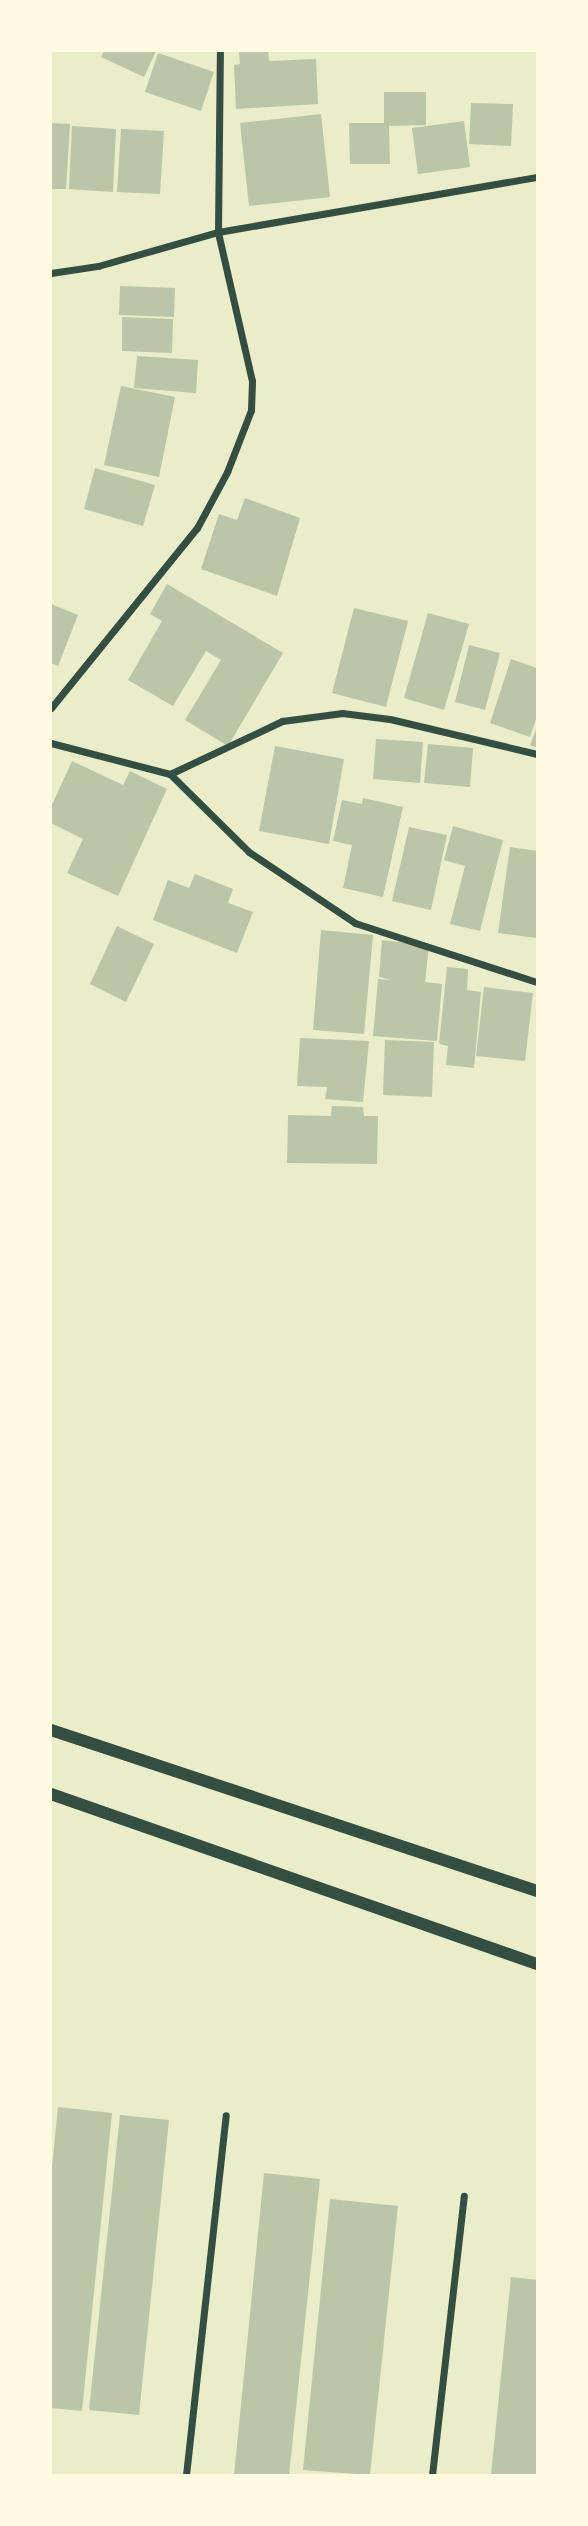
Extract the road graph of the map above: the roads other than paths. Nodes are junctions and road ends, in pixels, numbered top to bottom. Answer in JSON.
{"nodes":[{"id":1,"x":220,"y":51,"type":"edge"},
{"id":2,"x":537,"y":177,"type":"edge"},
{"id":3,"x":218,"y":232,"type":"junction"},
{"id":4,"x":51,"y":273,"type":"edge"},
{"id":5,"x":51,"y":708,"type":"edge"},
{"id":6,"x":51,"y":743,"type":"edge"},
{"id":7,"x":537,"y":754,"type":"edge"},
{"id":8,"x":170,"y":774,"type":"junction"},
{"id":9,"x":537,"y":982,"type":"edge"},
{"id":10,"x":51,"y":1730,"type":"edge"},
{"id":11,"x":51,"y":1794,"type":"edge"},
{"id":12,"x":537,"y":1891,"type":"edge"},
{"id":13,"x":537,"y":1964,"type":"edge"},
{"id":14,"x":226,"y":2115,"type":"dead end"},
{"id":15,"x":464,"y":2196,"type":"dead end"},
{"id":16,"x":186,"y":2475,"type":"edge"},
{"id":17,"x":432,"y":2475,"type":"edge"}],
"edges":[{"from":1,"to":3,"type":"street"},
{"from":2,"to":3,"type":"street"},
{"from":3,"to":4,"type":"street"},
{"from":3,"to":5,"type":"street"},
{"from":6,"to":8,"type":"street"},
{"from":7,"to":8,"type":"street"},
{"from":8,"to":9,"type":"street"},
{"from":10,"to":12,"type":"street"},
{"from":11,"to":13,"type":"street"},
{"from":14,"to":16,"type":"street"},
{"from":15,"to":17,"type":"street"}]}
